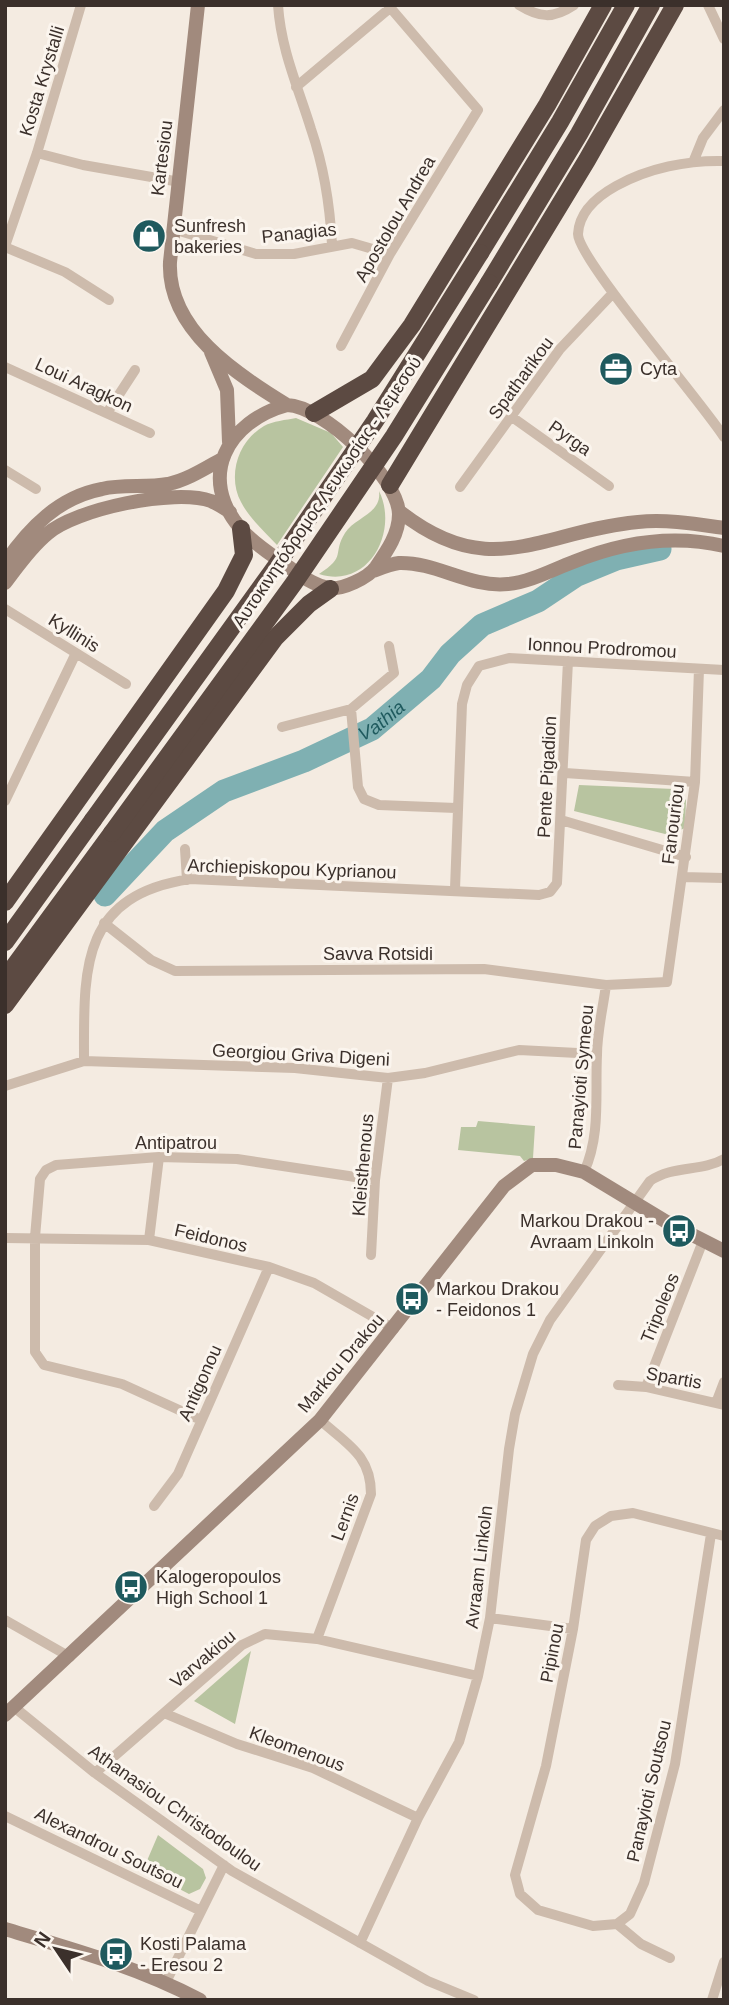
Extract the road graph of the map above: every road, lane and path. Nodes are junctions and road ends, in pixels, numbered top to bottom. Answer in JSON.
{"nodes":[{"id":1,"x":81,"y":5,"type":"edge"},
{"id":2,"x":198,"y":5,"type":"edge"},
{"id":3,"x":278,"y":5,"type":"edge"},
{"id":4,"x":519,"y":5,"type":"edge"},
{"id":5,"x":574,"y":5,"type":"edge"},
{"id":6,"x":603,"y":5,"type":"edge"},
{"id":7,"x":626,"y":5,"type":"edge"},
{"id":8,"x":651,"y":5,"type":"edge"},
{"id":9,"x":675,"y":5,"type":"edge"},
{"id":10,"x":708,"y":5,"type":"edge"},
{"id":11,"x":389,"y":7,"type":"edge"},
{"id":12,"x":724,"y":39,"type":"edge"},
{"id":13,"x":296,"y":87,"type":"junction"},
{"id":14,"x":724,"y":110,"type":"edge"},
{"id":15,"x":37,"y":153,"type":"junction"},
{"id":16,"x":694,"y":160,"type":"junction"},
{"id":17,"x":724,"y":161,"type":"edge"},
{"id":18,"x":180,"y":182,"type":"junction"},
{"id":19,"x":173,"y":229,"type":"junction"},
{"id":20,"x":332,"y":245,"type":"junction"},
{"id":21,"x":5,"y":246,"type":"edge"},
{"id":22,"x":390,"y":254,"type":"junction"},
{"id":23,"x":613,"y":293,"type":"junction"},
{"id":24,"x":109,"y":300,"type":"dead end"},
{"id":25,"x":208,"y":345,"type":"junction"},
{"id":26,"x":341,"y":346,"type":"dead end"},
{"id":27,"x":5,"y":367,"type":"edge"},
{"id":28,"x":135,"y":370,"type":"dead end"},
{"id":29,"x":287,"y":405,"type":"junction"},
{"id":30,"x":107,"y":413,"type":"junction"},
{"id":31,"x":314,"y":413,"type":"junction"},
{"id":32,"x":512,"y":416,"type":"junction"},
{"id":33,"x":150,"y":433,"type":"dead end"},
{"id":34,"x":724,"y":436,"type":"edge"},
{"id":35,"x":229,"y":442,"type":"junction"},
{"id":36,"x":222,"y":459,"type":"junction"},
{"id":37,"x":5,"y":470,"type":"edge"},
{"id":38,"x":390,"y":485,"type":"junction"},
{"id":39,"x":609,"y":486,"type":"dead end"},
{"id":40,"x":460,"y":487,"type":"dead end"},
{"id":41,"x":36,"y":489,"type":"dead end"},
{"id":42,"x":399,"y":511,"type":"junction"},
{"id":43,"x":230,"y":512,"type":"junction"},
{"id":44,"x":724,"y":528,"type":"edge"},
{"id":45,"x":241,"y":530,"type":"junction"},
{"id":46,"x":724,"y":546,"type":"edge"},
{"id":47,"x":5,"y":563,"type":"edge"},
{"id":48,"x":373,"y":571,"type":"junction"},
{"id":49,"x":5,"y":583,"type":"edge"},
{"id":50,"x":330,"y":589,"type":"junction"},
{"id":51,"x":5,"y":609,"type":"edge"},
{"id":52,"x":389,"y":646,"type":"dead end"},
{"id":53,"x":76,"y":653,"type":"junction"},
{"id":54,"x":568,"y":661,"type":"junction"},
{"id":55,"x":699,"y":669,"type":"junction"},
{"id":56,"x":724,"y":670,"type":"edge"},
{"id":57,"x":126,"y":684,"type":"dead end"},
{"id":58,"x":351,"y":709,"type":"junction"},
{"id":59,"x":282,"y":727,"type":"dead end"},
{"id":60,"x":565,"y":773,"type":"junction"},
{"id":61,"x":695,"y":782,"type":"junction"},
{"id":62,"x":5,"y":801,"type":"edge"},
{"id":63,"x":456,"y":808,"type":"junction"},
{"id":64,"x":561,"y":820,"type":"junction"},
{"id":65,"x":185,"y":849,"type":"dead end"},
{"id":66,"x":686,"y":857,"type":"junction"},
{"id":67,"x":682,"y":877,"type":"junction"},
{"id":68,"x":724,"y":878,"type":"edge"},
{"id":69,"x":187,"y":880,"type":"junction"},
{"id":70,"x":455,"y":889,"type":"junction"},
{"id":71,"x":550,"y":892,"type":"joint"},
{"id":72,"x":5,"y":902,"type":"edge"},
{"id":73,"x":104,"y":923,"type":"junction"},
{"id":74,"x":5,"y":942,"type":"edge"},
{"id":75,"x":5,"y":979,"type":"edge"},
{"id":76,"x":667,"y":982,"type":"joint"},
{"id":77,"x":606,"y":985,"type":"junction"},
{"id":78,"x":5,"y":1005,"type":"edge"},
{"id":79,"x":597,"y":1054,"type":"junction"},
{"id":80,"x":84,"y":1061,"type":"junction"},
{"id":81,"x":388,"y":1078,"type":"junction"},
{"id":82,"x":5,"y":1086,"type":"edge"},
{"id":83,"x":159,"y":1157,"type":"junction"},
{"id":84,"x":724,"y":1159,"type":"edge"},
{"id":85,"x":584,"y":1171,"type":"junction"},
{"id":86,"x":375,"y":1180,"type":"junction"},
{"id":87,"x":634,"y":1203,"type":"junction"},
{"id":88,"x":35,"y":1237,"type":"junction"},
{"id":89,"x":5,"y":1238,"type":"edge"},
{"id":90,"x":149,"y":1240,"type":"junction"},
{"id":91,"x":704,"y":1241,"type":"junction"},
{"id":92,"x":724,"y":1251,"type":"edge"},
{"id":93,"x":371,"y":1255,"type":"dead end"},
{"id":94,"x":269,"y":1267,"type":"junction"},
{"id":95,"x":394,"y":1329,"type":"junction"},
{"id":96,"x":724,"y":1382,"type":"edge"},
{"id":97,"x":618,"y":1385,"type":"dead end"},
{"id":98,"x":646,"y":1387,"type":"junction"},
{"id":99,"x":720,"y":1404,"type":"edge"},
{"id":100,"x":201,"y":1419,"type":"junction"},
{"id":101,"x":320,"y":1420,"type":"junction"},
{"id":102,"x":154,"y":1506,"type":"dead end"},
{"id":103,"x":710,"y":1534,"type":"junction"},
{"id":104,"x":724,"y":1536,"type":"edge"},
{"id":105,"x":490,"y":1618,"type":"junction"},
{"id":106,"x":5,"y":1620,"type":"edge"},
{"id":107,"x":573,"y":1629,"type":"junction"},
{"id":108,"x":317,"y":1639,"type":"junction"},
{"id":109,"x":70,"y":1657,"type":"junction"},
{"id":110,"x":478,"y":1676,"type":"junction"},
{"id":111,"x":9,"y":1711,"type":"edge"},
{"id":112,"x":164,"y":1713,"type":"junction"},
{"id":113,"x":95,"y":1773,"type":"junction"},
{"id":114,"x":5,"y":1815,"type":"edge"},
{"id":115,"x":418,"y":1818,"type":"junction"},
{"id":116,"x":224,"y":1864,"type":"junction"},
{"id":117,"x":199,"y":1910,"type":"junction"},
{"id":118,"x":617,"y":1924,"type":"junction"},
{"id":119,"x":5,"y":1929,"type":"edge"},
{"id":120,"x":360,"y":1943,"type":"junction"},
{"id":121,"x":670,"y":1958,"type":"dead end"},
{"id":122,"x":724,"y":1962,"type":"edge"},
{"id":123,"x":166,"y":1982,"type":"junction"},
{"id":124,"x":200,"y":2000,"type":"edge"},
{"id":125,"x":474,"y":2000,"type":"edge"},
{"id":126,"x":712,"y":2000,"type":"edge"}],
"edges":[{"from":1,"to":15,"type":"street","name":"Kosta Krystalli"},
{"from":2,"to":18,"type":"street","name":"Kartesiou"},
{"from":3,"to":13,"type":"street"},
{"from":4,"to":5,"type":"street"},
{"from":6,"to":31,"type":"highway"},
{"from":7,"to":74,"type":"highway","name":"Αυτοκινητόδρομος Λευκωσίας - Λεμεσού","bridge":true},
{"from":8,"to":75,"type":"highway","name":"Αυτοκινητόδρομος Λευκωσίας - Λεμεσού","bridge":true},
{"from":9,"to":38,"type":"highway"},
{"from":10,"to":12,"type":"street"},
{"from":11,"to":13,"type":"street"},
{"from":11,"to":22,"type":"street","name":"Apostolou Andrea"},
{"from":13,"to":20,"type":"street"},
{"from":14,"to":16,"type":"street"},
{"from":15,"to":18,"type":"street"},
{"from":15,"to":21,"type":"street","name":"Kosta Krystalli"},
{"from":16,"to":17,"type":"street"},
{"from":16,"to":23,"type":"street"},
{"from":18,"to":19,"type":"street","name":"Kartesiou"},
{"from":19,"to":20,"type":"street","name":"Panagias"},
{"from":19,"to":25,"type":"street","name":"Kartesiou"},
{"from":20,"to":22,"type":"street","name":"Panagias"},
{"from":21,"to":24,"type":"street"},
{"from":22,"to":26,"type":"street","name":"Apostolou Andrea"},
{"from":23,"to":32,"type":"street","name":"Spatharikou"},
{"from":23,"to":34,"type":"street"},
{"from":25,"to":29,"type":"street","name":"Kartesiou"},
{"from":25,"to":35,"type":"street","name":"Kartesiou"},
{"from":27,"to":30,"type":"street","name":"Loui Aragkon"},
{"from":28,"to":30,"type":"street"},
{"from":29,"to":31,"type":"street"},
{"from":29,"to":35,"type":"street"},
{"from":30,"to":33,"type":"street","name":"Loui Aragkon"},
{"from":31,"to":38,"type":"street"},
{"from":32,"to":39,"type":"street","name":"Pyrga"},
{"from":32,"to":40,"type":"street","name":"Spatharikou"},
{"from":35,"to":36,"type":"street"},
{"from":36,"to":43,"type":"street"},
{"from":36,"to":47,"type":"street"},
{"from":37,"to":41,"type":"street"},
{"from":38,"to":42,"type":"street"},
{"from":42,"to":44,"type":"street"},
{"from":42,"to":48,"type":"street"},
{"from":43,"to":45,"type":"street"},
{"from":43,"to":49,"type":"street"},
{"from":45,"to":50,"type":"street"},
{"from":45,"to":72,"type":"highway"},
{"from":46,"to":48,"type":"street"},
{"from":48,"to":50,"type":"street"},
{"from":50,"to":78,"type":"highway"},
{"from":51,"to":53,"type":"street","name":"Kyllinis"},
{"from":52,"to":58,"type":"street"},
{"from":53,"to":57,"type":"street","name":"Kyllinis"},
{"from":53,"to":62,"type":"street"},
{"from":54,"to":55,"type":"street","name":"Ionnou Prodromou"},
{"from":54,"to":60,"type":"street","name":"Pente Pigadion"},
{"from":54,"to":63,"type":"street","name":"Ionnou Prodromou"},
{"from":55,"to":56,"type":"street","name":"Ionnou Prodromou"},
{"from":55,"to":61,"type":"street","name":"Fanouriou"},
{"from":58,"to":59,"type":"street"},
{"from":58,"to":63,"type":"street"},
{"from":60,"to":61,"type":"street"},
{"from":60,"to":64,"type":"street","name":"Pente Pigadion"},
{"from":61,"to":66,"type":"street","name":"Fanouriou"},
{"from":63,"to":70,"type":"street"},
{"from":64,"to":66,"type":"street"},
{"from":64,"to":71,"type":"street","name":"Pente Pigadion"},
{"from":65,"to":69,"type":"street"},
{"from":66,"to":67,"type":"street","name":"Fanouriou"},
{"from":67,"to":68,"type":"street"},
{"from":67,"to":76,"type":"street","name":"Fanouriou"},
{"from":69,"to":70,"type":"street","name":"Archiepiskopou Kyprianou"},
{"from":69,"to":73,"type":"street","name":"Archiepiskopou Kyprianou"},
{"from":70,"to":71,"type":"street","name":"Archiepiskopou Kyprianou"},
{"from":73,"to":77,"type":"street","name":"Savva Rotsidi"},
{"from":73,"to":80,"type":"street","name":"Archiepiskopou Kyprianou"},
{"from":76,"to":77,"type":"street","name":"Savva Rotsidi"},
{"from":77,"to":79,"type":"street","name":"Panayioti Symeou"},
{"from":79,"to":81,"type":"street","name":"Georgiou Griva Digeni"},
{"from":79,"to":85,"type":"street","name":"Panayioti Symeou"},
{"from":80,"to":81,"type":"street","name":"Georgiou Griva Digeni"},
{"from":80,"to":82,"type":"street","name":"Georgiou Griva Digeni"},
{"from":81,"to":86,"type":"street","name":"Kleisthenous"},
{"from":83,"to":86,"type":"street","name":"Antipatrou"},
{"from":83,"to":88,"type":"street","name":"Antipatrou"},
{"from":83,"to":90,"type":"street"},
{"from":84,"to":87,"type":"street","name":"Avraam Linkoln"},
{"from":85,"to":87,"type":"street","name":"Markou Drakou"},
{"from":85,"to":95,"type":"street","name":"Markou Drakou"},
{"from":86,"to":93,"type":"street","name":"Kleisthenous"},
{"from":87,"to":91,"type":"street","name":"Markou Drakou"},
{"from":87,"to":105,"type":"street","name":"Avraam Linkoln"},
{"from":88,"to":89,"type":"street","name":"Feidonos"},
{"from":88,"to":90,"type":"street","name":"Feidonos"},
{"from":88,"to":100,"type":"street"},
{"from":90,"to":94,"type":"street","name":"Feidonos"},
{"from":91,"to":92,"type":"street","name":"Markou Drakou"},
{"from":91,"to":98,"type":"street","name":"Tripoleos"},
{"from":94,"to":95,"type":"street","name":"Feidonos"},
{"from":94,"to":100,"type":"street","name":"Antigonou"},
{"from":95,"to":101,"type":"street","name":"Markou Drakou"},
{"from":96,"to":99,"type":"street"},
{"from":97,"to":98,"type":"street","name":"Spartis"},
{"from":98,"to":99,"type":"street","name":"Spartis"},
{"from":100,"to":102,"type":"street","name":"Antigonou"},
{"from":101,"to":108,"type":"street","name":"Lernis"},
{"from":101,"to":109,"type":"street","name":"Markou Drakou"},
{"from":103,"to":104,"type":"street","name":"Pipinou"},
{"from":103,"to":107,"type":"street","name":"Pipinou"},
{"from":103,"to":118,"type":"street","name":"Panayioti Soutsou"},
{"from":105,"to":107,"type":"street"},
{"from":105,"to":110,"type":"street","name":"Avraam Linkoln"},
{"from":106,"to":109,"type":"street"},
{"from":107,"to":118,"type":"street","name":"Pipinou"},
{"from":108,"to":110,"type":"street","name":"Varvakiou"},
{"from":108,"to":112,"type":"street","name":"Varvakiou"},
{"from":109,"to":111,"type":"street","name":"Markou Drakou"},
{"from":110,"to":115,"type":"street","name":"Avraam Linkoln"},
{"from":111,"to":113,"type":"street","name":"Athanasiou Christodoulou"},
{"from":112,"to":113,"type":"street","name":"Varvakiou"},
{"from":112,"to":115,"type":"street","name":"Kleomenous"},
{"from":113,"to":116,"type":"street","name":"Athanasiou Christodoulou"},
{"from":114,"to":117,"type":"street","name":"Alexandrou Soutsou"},
{"from":115,"to":120,"type":"street","name":"Avraam Linkoln"},
{"from":116,"to":117,"type":"street"},
{"from":116,"to":120,"type":"street","name":"Athanasiou Christodoulou"},
{"from":117,"to":123,"type":"street"},
{"from":118,"to":121,"type":"street"},
{"from":119,"to":123,"type":"street"},
{"from":120,"to":125,"type":"street","name":"Athanasiou Christodoulou"},
{"from":122,"to":126,"type":"street"},
{"from":123,"to":124,"type":"street"}]}
